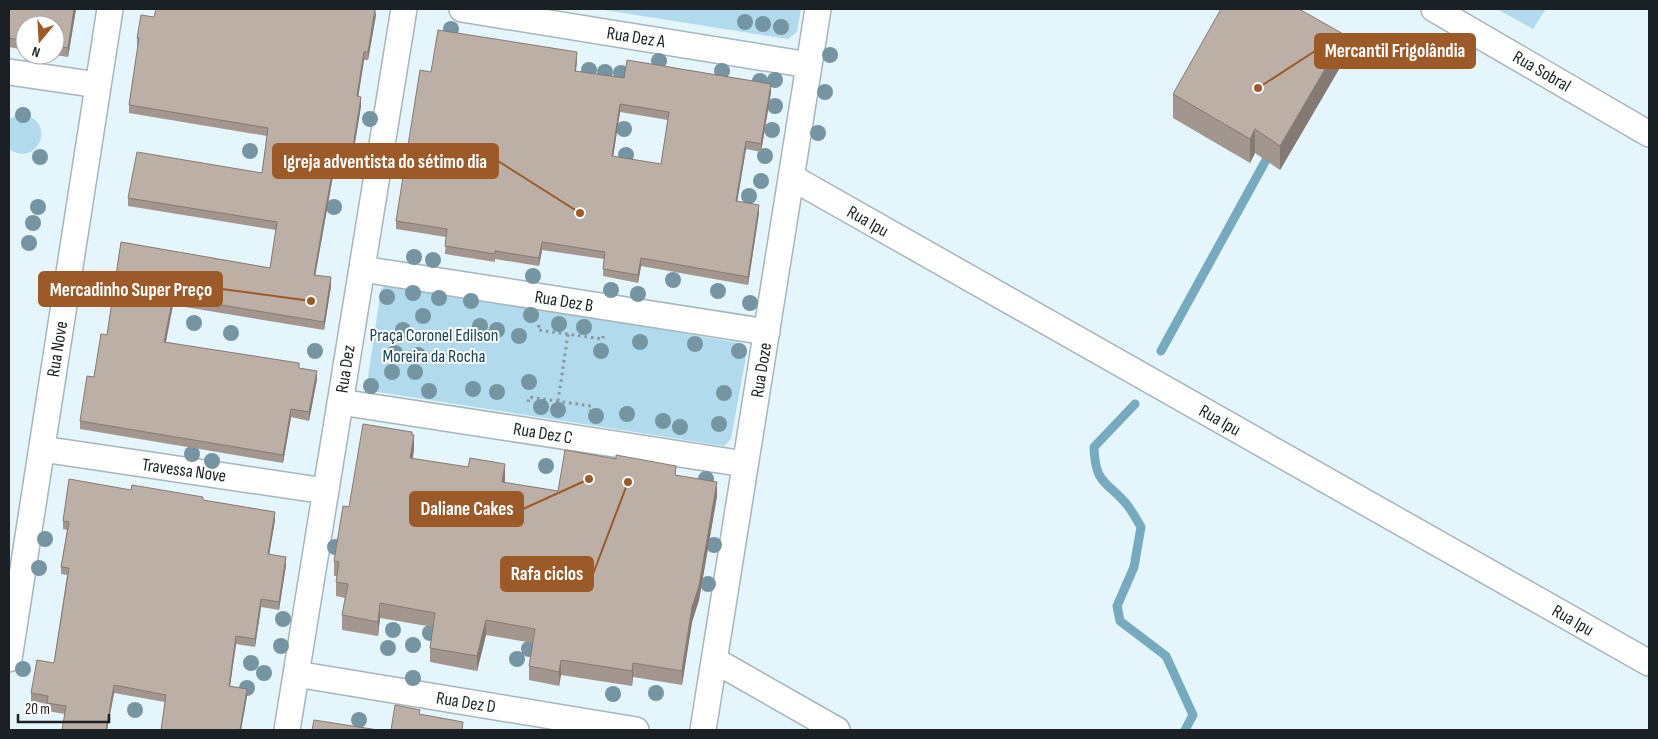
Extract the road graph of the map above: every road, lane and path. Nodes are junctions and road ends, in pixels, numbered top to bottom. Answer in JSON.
{"nodes":[{"id":1,"x":110,"y":9,"type":"edge"},
{"id":2,"x":404,"y":9,"type":"edge"},
{"id":3,"x":462,"y":9,"type":"edge"},
{"id":4,"x":818,"y":9,"type":"edge"},
{"id":5,"x":1434,"y":9,"type":"edge"},
{"id":6,"x":809,"y":65,"type":"junction"},
{"id":7,"x":9,"y":72,"type":"edge"},
{"id":8,"x":98,"y":85,"type":"junction"},
{"id":9,"x":1649,"y":134,"type":"edge"},
{"id":10,"x":791,"y":177,"type":"junction"},
{"id":11,"x":362,"y":269,"type":"junction"},
{"id":12,"x":766,"y":332,"type":"junction"},
{"id":13,"x":568,"y":334,"type":"dead end"},
{"id":14,"x":558,"y":401,"type":"dead end"},
{"id":15,"x":340,"y":402,"type":"junction"},
{"id":16,"x":42,"y":449,"type":"junction"},
{"id":17,"x":746,"y":464,"type":"junction"},
{"id":18,"x":326,"y":491,"type":"junction"},
{"id":19,"x":12,"y":621,"type":"edge"},
{"id":20,"x":9,"y":660,"type":"edge"},
{"id":21,"x":714,"y":660,"type":"junction"},
{"id":22,"x":1649,"y":663,"type":"edge"},
{"id":23,"x":296,"y":674,"type":"junction"},
{"id":24,"x":287,"y":730,"type":"edge"},
{"id":25,"x":636,"y":730,"type":"edge"},
{"id":26,"x":703,"y":730,"type":"edge"},
{"id":27,"x":837,"y":730,"type":"edge"}],
"edges":[{"from":1,"to":8,"type":"street","name":"Rua Nove"},
{"from":2,"to":11,"type":"street","name":"Rua Dez"},
{"from":3,"to":6,"type":"street","name":"Rua Dez A"},
{"from":4,"to":6,"type":"street","name":"Rua Doze"},
{"from":5,"to":9,"type":"street","name":"Rua Sobral"},
{"from":6,"to":10,"type":"street","name":"Rua Doze"},
{"from":7,"to":8,"type":"street"},
{"from":8,"to":16,"type":"street","name":"Rua Nove"},
{"from":10,"to":12,"type":"street","name":"Rua Doze"},
{"from":10,"to":22,"type":"street","name":"Rua Ipu"},
{"from":11,"to":12,"type":"street","name":"Rua Dez B"},
{"from":11,"to":15,"type":"street","name":"Rua Dez"},
{"from":12,"to":17,"type":"street","name":"Rua Doze"},
{"from":13,"to":14,"type":"path"},
{"from":15,"to":17,"type":"street","name":"Rua Dez C"},
{"from":15,"to":18,"type":"street","name":"Rua Dez"},
{"from":16,"to":18,"type":"street","name":"Travessa Nove"},
{"from":16,"to":19,"type":"street","name":"Rua Nove"},
{"from":17,"to":21,"type":"street","name":"Rua Doze"},
{"from":18,"to":23,"type":"street","name":"Rua Dez"},
{"from":19,"to":20,"type":"street","name":"Rua Nove"},
{"from":21,"to":26,"type":"street","name":"Rua Doze"},
{"from":21,"to":27,"type":"street"},
{"from":23,"to":24,"type":"street","name":"Rua Dez"},
{"from":23,"to":25,"type":"street","name":"Rua Dez D"}]}
